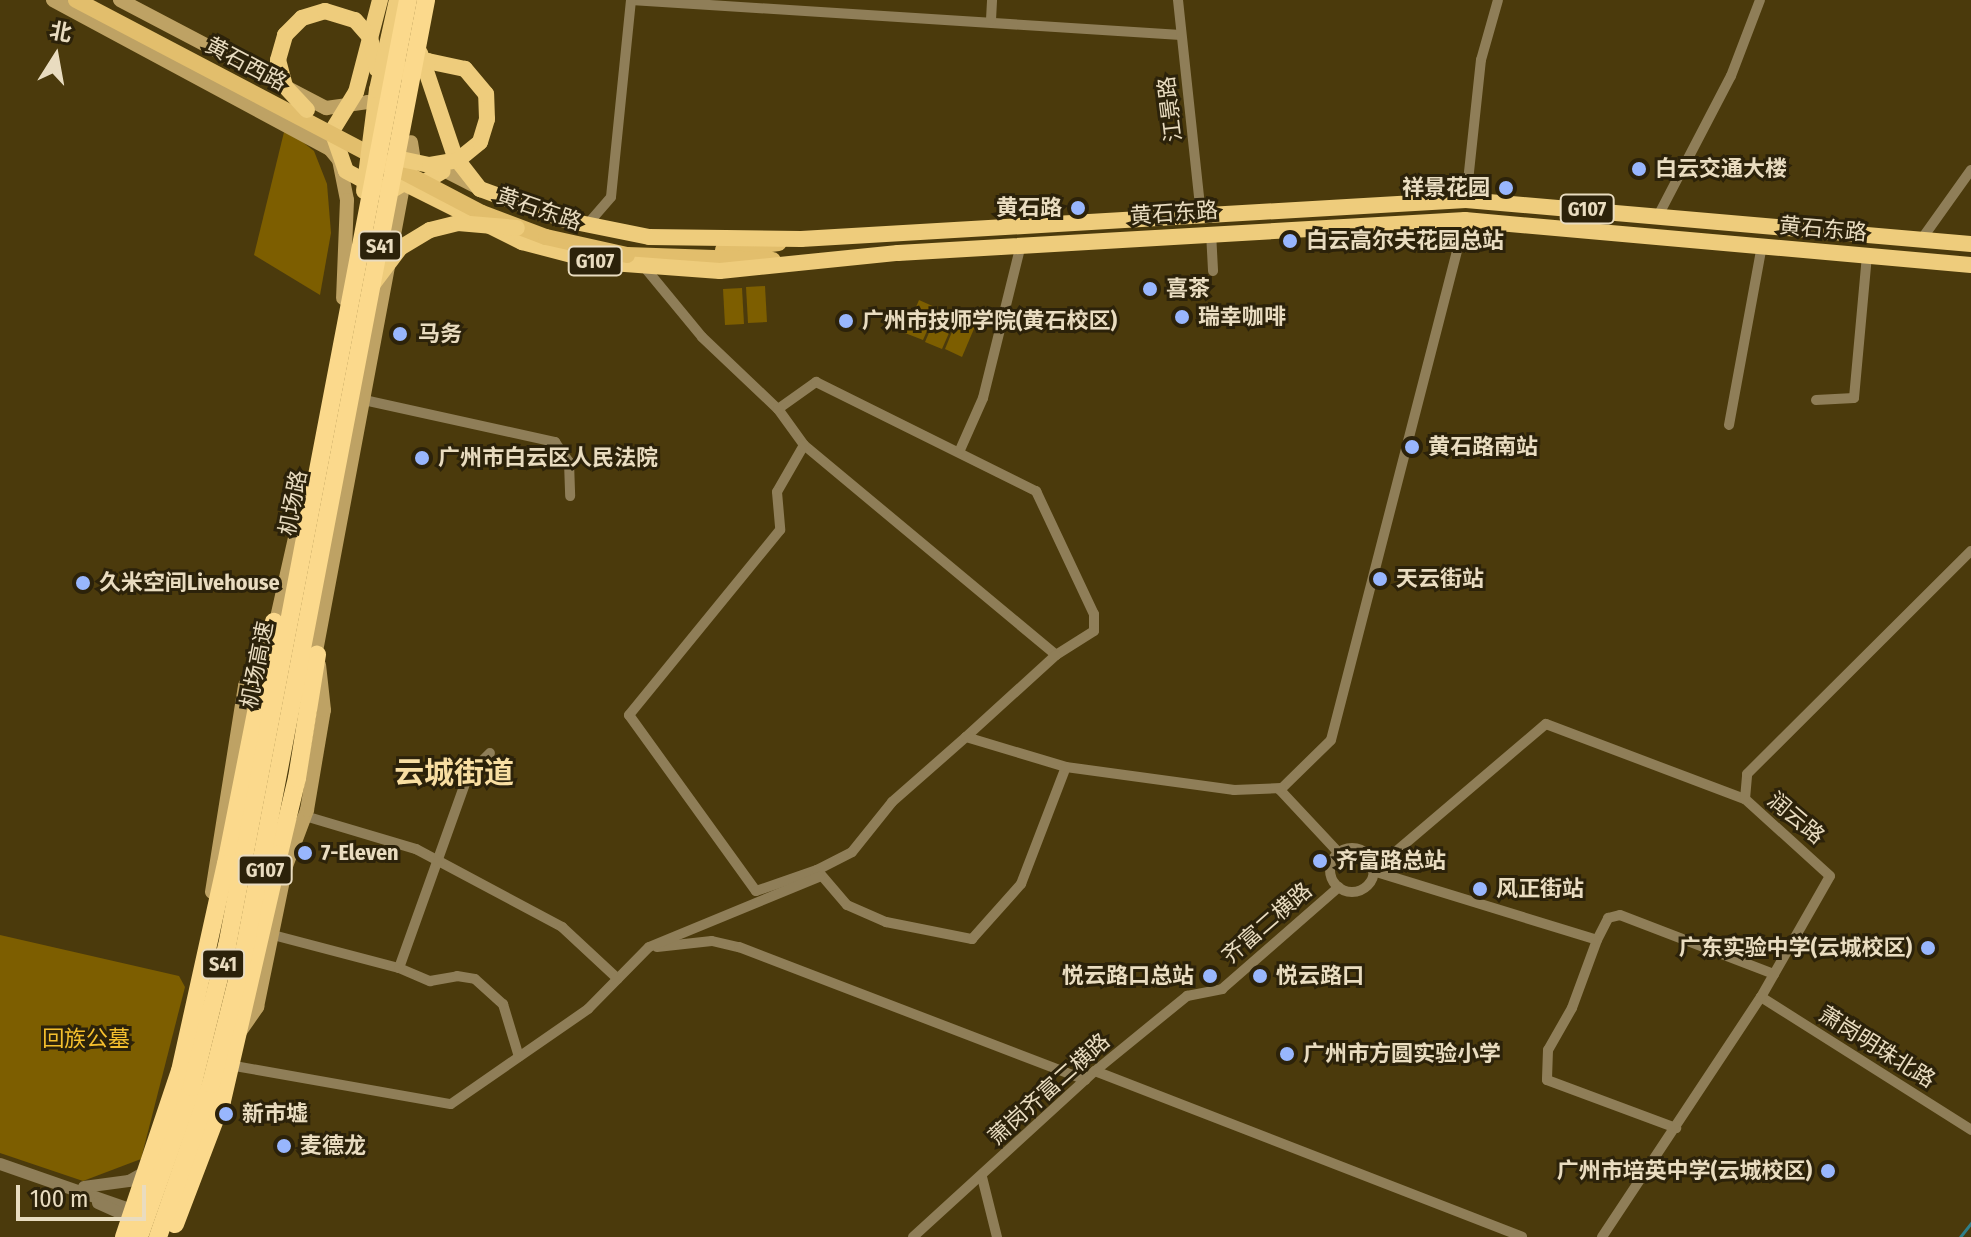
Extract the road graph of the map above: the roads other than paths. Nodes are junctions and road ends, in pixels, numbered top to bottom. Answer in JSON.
{"nodes":[{"id":1,"x":53,"y":0,"type":"edge"},
{"id":2,"x":76,"y":0,"type":"edge"},
{"id":3,"x":97,"y":0,"type":"edge"},
{"id":4,"x":120,"y":0,"type":"edge"},
{"id":5,"x":380,"y":0,"type":"edge"},
{"id":6,"x":397,"y":0,"type":"edge"},
{"id":7,"x":410,"y":0,"type":"edge"},
{"id":8,"x":426,"y":0,"type":"edge"},
{"id":9,"x":631,"y":0,"type":"edge"},
{"id":10,"x":992,"y":0,"type":"edge"},
{"id":11,"x":1178,"y":0,"type":"edge"},
{"id":12,"x":1498,"y":0,"type":"edge"},
{"id":13,"x":1760,"y":0,"type":"edge"},
{"id":14,"x":803,"y":6,"type":"edge"},
{"id":15,"x":991,"y":20,"type":"junction"},
{"id":16,"x":372,"y":30,"type":"junction"},
{"id":17,"x":1181,"y":35,"type":"junction"},
{"id":18,"x":418,"y":42,"type":"junction"},
{"id":19,"x":289,"y":89,"type":"junction"},
{"id":20,"x":385,"y":90,"type":"junction"},
{"id":21,"x":349,"y":105,"type":"junction"},
{"id":22,"x":307,"y":110,"type":"junction"},
{"id":23,"x":274,"y":115,"type":"junction"},
{"id":24,"x":402,"y":120,"type":"junction"},
{"id":25,"x":411,"y":142,"type":"junction"},
{"id":26,"x":339,"y":160,"type":"junction"},
{"id":27,"x":400,"y":170,"type":"junction"},
{"id":28,"x":1971,"y":170,"type":"edge"},
{"id":29,"x":443,"y":171,"type":"junction"},
{"id":30,"x":480,"y":189,"type":"junction"},
{"id":31,"x":429,"y":196,"type":"junction"},
{"id":32,"x":1466,"y":200,"type":"junction"},
{"id":33,"x":1201,"y":214,"type":"junction"},
{"id":34,"x":1658,"y":216,"type":"junction"},
{"id":35,"x":472,"y":218,"type":"junction"},
{"id":36,"x":1465,"y":220,"type":"junction"},
{"id":37,"x":586,"y":226,"type":"junction"},
{"id":38,"x":517,"y":228,"type":"junction"},
{"id":39,"x":1211,"y":232,"type":"junction"},
{"id":40,"x":801,"y":239,"type":"junction"},
{"id":41,"x":1921,"y":240,"type":"junction"},
{"id":42,"x":1971,"y":244,"type":"edge"},
{"id":43,"x":1021,"y":245,"type":"junction"},
{"id":44,"x":1762,"y":246,"type":"junction"},
{"id":45,"x":627,"y":250,"type":"junction"},
{"id":46,"x":1867,"y":255,"type":"junction"},
{"id":47,"x":801,"y":261,"type":"junction"},
{"id":48,"x":1971,"y":265,"type":"edge"},
{"id":49,"x":646,"y":269,"type":"junction"},
{"id":50,"x":1213,"y":271,"type":"dead end"},
{"id":51,"x":368,"y":292,"type":"junction"},
{"id":52,"x":341,"y":308,"type":"junction"},
{"id":53,"x":380,"y":313,"type":"junction"},
{"id":54,"x":364,"y":400,"type":"junction"},
{"id":55,"x":1816,"y":400,"type":"dead end"},
{"id":56,"x":778,"y":409,"type":"junction"},
{"id":57,"x":1729,"y":425,"type":"dead end"},
{"id":58,"x":804,"y":445,"type":"junction"},
{"id":59,"x":960,"y":450,"type":"junction"},
{"id":60,"x":328,"y":471,"type":"junction"},
{"id":61,"x":570,"y":496,"type":"dead end"},
{"id":62,"x":1971,"y":551,"type":"edge"},
{"id":63,"x":303,"y":607,"type":"junction"},
{"id":64,"x":274,"y":622,"type":"junction"},
{"id":65,"x":317,"y":655,"type":"junction"},
{"id":66,"x":1056,"y":655,"type":"junction"},
{"id":67,"x":274,"y":689,"type":"junction"},
{"id":68,"x":297,"y":699,"type":"junction"},
{"id":69,"x":966,"y":737,"type":"junction"},
{"id":70,"x":490,"y":753,"type":"dead end"},
{"id":71,"x":1066,"y":767,"type":"junction"},
{"id":72,"x":1281,"y":788,"type":"junction"},
{"id":73,"x":1745,"y":799,"type":"junction"},
{"id":74,"x":305,"y":816,"type":"junction"},
{"id":75,"x":1338,"y":852,"type":"junction"},
{"id":76,"x":437,"y":861,"type":"junction"},
{"id":77,"x":1373,"y":871,"type":"junction"},
{"id":78,"x":818,"y":874,"type":"junction"},
{"id":79,"x":1339,"y":887,"type":"junction"},
{"id":80,"x":273,"y":935,"type":"junction"},
{"id":81,"x":1597,"y":940,"type":"junction"},
{"id":82,"x":649,"y":947,"type":"junction"},
{"id":83,"x":399,"y":968,"type":"junction"},
{"id":84,"x":1774,"y":974,"type":"junction"},
{"id":85,"x":618,"y":979,"type":"junction"},
{"id":86,"x":1222,"y":989,"type":"joint"},
{"id":87,"x":1761,"y":997,"type":"junction"},
{"id":88,"x":211,"y":1001,"type":"junction"},
{"id":89,"x":229,"y":1040,"type":"junction"},
{"id":90,"x":519,"y":1057,"type":"junction"},
{"id":91,"x":223,"y":1063,"type":"junction"},
{"id":92,"x":1095,"y":1071,"type":"junction"},
{"id":93,"x":1085,"y":1080,"type":"junction"},
{"id":94,"x":1676,"y":1128,"type":"junction"},
{"id":95,"x":1971,"y":1130,"type":"edge"},
{"id":96,"x":165,"y":1157,"type":"junction"},
{"id":97,"x":0,"y":1164,"type":"edge"},
{"id":98,"x":0,"y":1171,"type":"edge"},
{"id":99,"x":982,"y":1177,"type":"junction"},
{"id":100,"x":76,"y":1187,"type":"junction"},
{"id":101,"x":138,"y":1227,"type":"edge"},
{"id":102,"x":165,"y":1236,"type":"edge"},
{"id":103,"x":124,"y":1237,"type":"edge"},
{"id":104,"x":913,"y":1237,"type":"edge"},
{"id":105,"x":997,"y":1237,"type":"edge"},
{"id":106,"x":1522,"y":1237,"type":"edge"},
{"id":107,"x":1602,"y":1237,"type":"edge"}],
"edges":[{"from":1,"to":23,"type":"main road"},
{"from":2,"to":27,"type":"main road","name":"黄石西路","bridge":true},
{"from":3,"to":22,"type":"main road","name":"黄石西路"},
{"from":4,"to":19,"type":"main road"},
{"from":5,"to":16,"type":"highway"},
{"from":6,"to":20,"type":"highway","name":"机场路","bridge":true},
{"from":7,"to":20,"type":"highway","name":"机场路","bridge":true},
{"from":7,"to":101,"type":"highway","name":"机场高速","number":"S41","bridge":true},
{"from":8,"to":18,"type":"highway"},
{"from":8,"to":102,"type":"highway","name":"机场高速","number":"S41","bridge":true},
{"from":9,"to":14,"type":"street"},
{"from":9,"to":37,"type":"street"},
{"from":10,"to":15,"type":"street"},
{"from":11,"to":17,"type":"street","name":"江景路"},
{"from":12,"to":32,"type":"street"},
{"from":13,"to":34,"type":"street"},
{"from":14,"to":15,"type":"street"},
{"from":15,"to":17,"type":"street"},
{"from":16,"to":18,"type":"highway"},
{"from":16,"to":21,"type":"highway"},
{"from":17,"to":33,"type":"street","name":"江景路"},
{"from":18,"to":24,"type":"main road"},
{"from":18,"to":30,"type":"highway"},
{"from":19,"to":21,"type":"main road"},
{"from":19,"to":23,"type":"main road"},
{"from":20,"to":22,"type":"highway","bridge":true},
{"from":20,"to":27,"type":"highway","bridge":true},
{"from":20,"to":51,"type":"highway","name":"机场路","bridge":true},
{"from":20,"to":60,"type":"highway","name":"机场路","bridge":true},
{"from":21,"to":24,"type":"main road"},
{"from":21,"to":26,"type":"highway"},
{"from":22,"to":27,"type":"main road","name":"黄石西路","bridge":true},
{"from":23,"to":26,"type":"main road"},
{"from":24,"to":25,"type":"main road"},
{"from":25,"to":27,"type":"main road"},
{"from":25,"to":29,"type":"main road"},
{"from":26,"to":27,"type":"highway","number":"G107"},
{"from":26,"to":52,"type":"main road"},
{"from":27,"to":31,"type":"highway","number":"G107"},
{"from":27,"to":38,"type":"main road","name":"黄石东路","bridge":true},
{"from":27,"to":45,"type":"main road","name":"黄石东路","bridge":true},
{"from":27,"to":53,"type":"main road"},
{"from":28,"to":41,"type":"street"},
{"from":29,"to":30,"type":"main road"},
{"from":29,"to":31,"type":"highway"},
{"from":30,"to":35,"type":"highway"},
{"from":30,"to":37,"type":"highway","number":"G107"},
{"from":31,"to":35,"type":"highway","number":"G107"},
{"from":32,"to":33,"type":"highway","name":"黄石东路","number":"G107"},
{"from":32,"to":34,"type":"highway","name":"黄石东路","number":"G107"},
{"from":33,"to":40,"type":"highway","name":"黄石东路","number":"G107"},
{"from":34,"to":41,"type":"highway","name":"黄石东路","number":"G107"},
{"from":35,"to":49,"type":"highway","number":"G107"},
{"from":36,"to":39,"type":"highway","name":"黄石东路","number":"G107"},
{"from":36,"to":44,"type":"highway","name":"黄石东路","number":"G107"},
{"from":36,"to":72,"type":"street"},
{"from":37,"to":40,"type":"highway","number":"G107"},
{"from":38,"to":45,"type":"main road","name":"黄石东路","bridge":true},
{"from":38,"to":51,"type":"highway","bridge":true},
{"from":39,"to":43,"type":"highway","name":"黄石东路","number":"G107"},
{"from":39,"to":50,"type":"street"},
{"from":40,"to":45,"type":"main road","name":"黄石东路"},
{"from":41,"to":42,"type":"highway","name":"黄石东路","number":"G107"},
{"from":43,"to":47,"type":"highway","name":"黄石东路","number":"G107"},
{"from":43,"to":59,"type":"street"},
{"from":44,"to":46,"type":"highway","name":"黄石东路","number":"G107"},
{"from":44,"to":57,"type":"street"},
{"from":45,"to":47,"type":"main road","name":"黄石东路"},
{"from":46,"to":48,"type":"highway","name":"黄石东路","number":"G107"},
{"from":46,"to":55,"type":"street"},
{"from":47,"to":49,"type":"highway","number":"G107"},
{"from":49,"to":56,"type":"street"},
{"from":51,"to":60,"type":"highway","name":"机场路","bridge":true},
{"from":52,"to":53,"type":"main road"},
{"from":52,"to":64,"type":"main road"},
{"from":53,"to":54,"type":"main road"},
{"from":54,"to":61,"type":"street"},
{"from":54,"to":65,"type":"main road"},
{"from":56,"to":58,"type":"street"},
{"from":56,"to":59,"type":"street"},
{"from":58,"to":66,"type":"street"},
{"from":58,"to":78,"type":"street"},
{"from":59,"to":66,"type":"street"},
{"from":60,"to":63,"type":"highway","name":"机场路"},
{"from":62,"to":73,"type":"street","name":"润云路"},
{"from":63,"to":65,"type":"main road"},
{"from":63,"to":67,"type":"highway","name":"机场路","number":"G107"},
{"from":63,"to":68,"type":"highway","name":"机场路","number":"G107"},
{"from":64,"to":67,"type":"main road"},
{"from":64,"to":88,"type":"main road"},
{"from":64,"to":103,"type":"highway","bridge":true},
{"from":65,"to":68,"type":"main road"},
{"from":65,"to":74,"type":"main road"},
{"from":65,"to":102,"type":"highway","bridge":true},
{"from":66,"to":69,"type":"street"},
{"from":67,"to":88,"type":"highway","name":"机场路","number":"G107"},
{"from":68,"to":89,"type":"highway","name":"机场路","number":"G107"},
{"from":69,"to":71,"type":"street"},
{"from":69,"to":78,"type":"street"},
{"from":70,"to":76,"type":"street"},
{"from":71,"to":72,"type":"street"},
{"from":71,"to":78,"type":"street"},
{"from":72,"to":75,"type":"street"},
{"from":73,"to":77,"type":"street"},
{"from":73,"to":84,"type":"street","name":"润云路"},
{"from":74,"to":76,"type":"street"},
{"from":74,"to":80,"type":"main road"},
{"from":75,"to":77,"type":"street"},
{"from":75,"to":79,"type":"street"},
{"from":76,"to":83,"type":"street"},
{"from":76,"to":85,"type":"street"},
{"from":77,"to":79,"type":"street"},
{"from":77,"to":81,"type":"street"},
{"from":78,"to":82,"type":"street"},
{"from":79,"to":86,"type":"street","name":"齐富二横路"},
{"from":80,"to":83,"type":"street"},
{"from":80,"to":89,"type":"main road"},
{"from":81,"to":84,"type":"street"},
{"from":81,"to":94,"type":"street"},
{"from":82,"to":85,"type":"street"},
{"from":82,"to":93,"type":"street"},
{"from":83,"to":90,"type":"street"},
{"from":84,"to":87,"type":"street","name":"润云路"},
{"from":85,"to":90,"type":"street"},
{"from":86,"to":92,"type":"street","name":"萧岗齐富二横路"},
{"from":87,"to":94,"type":"street","name":"润云路"},
{"from":87,"to":95,"type":"street","name":"萧岗明珠北路"},
{"from":88,"to":96,"type":"highway","name":"机场路"},
{"from":89,"to":91,"type":"highway","name":"机场路"},
{"from":90,"to":91,"type":"street"},
{"from":91,"to":102,"type":"highway","name":"机场路"},
{"from":92,"to":93,"type":"street","name":"萧岗齐富二横路"},
{"from":92,"to":106,"type":"street"},
{"from":93,"to":99,"type":"street","name":"萧岗齐富二横路"},
{"from":94,"to":107,"type":"street","name":"润云路"},
{"from":96,"to":100,"type":"street"},
{"from":96,"to":101,"type":"highway","name":"机场路"},
{"from":97,"to":100,"type":"street"},
{"from":98,"to":101,"type":"street"},
{"from":99,"to":104,"type":"street","name":"萧岗齐富二横路"},
{"from":99,"to":105,"type":"street"},
{"from":100,"to":101,"type":"street"},
{"from":101,"to":102,"type":"street"}]}
